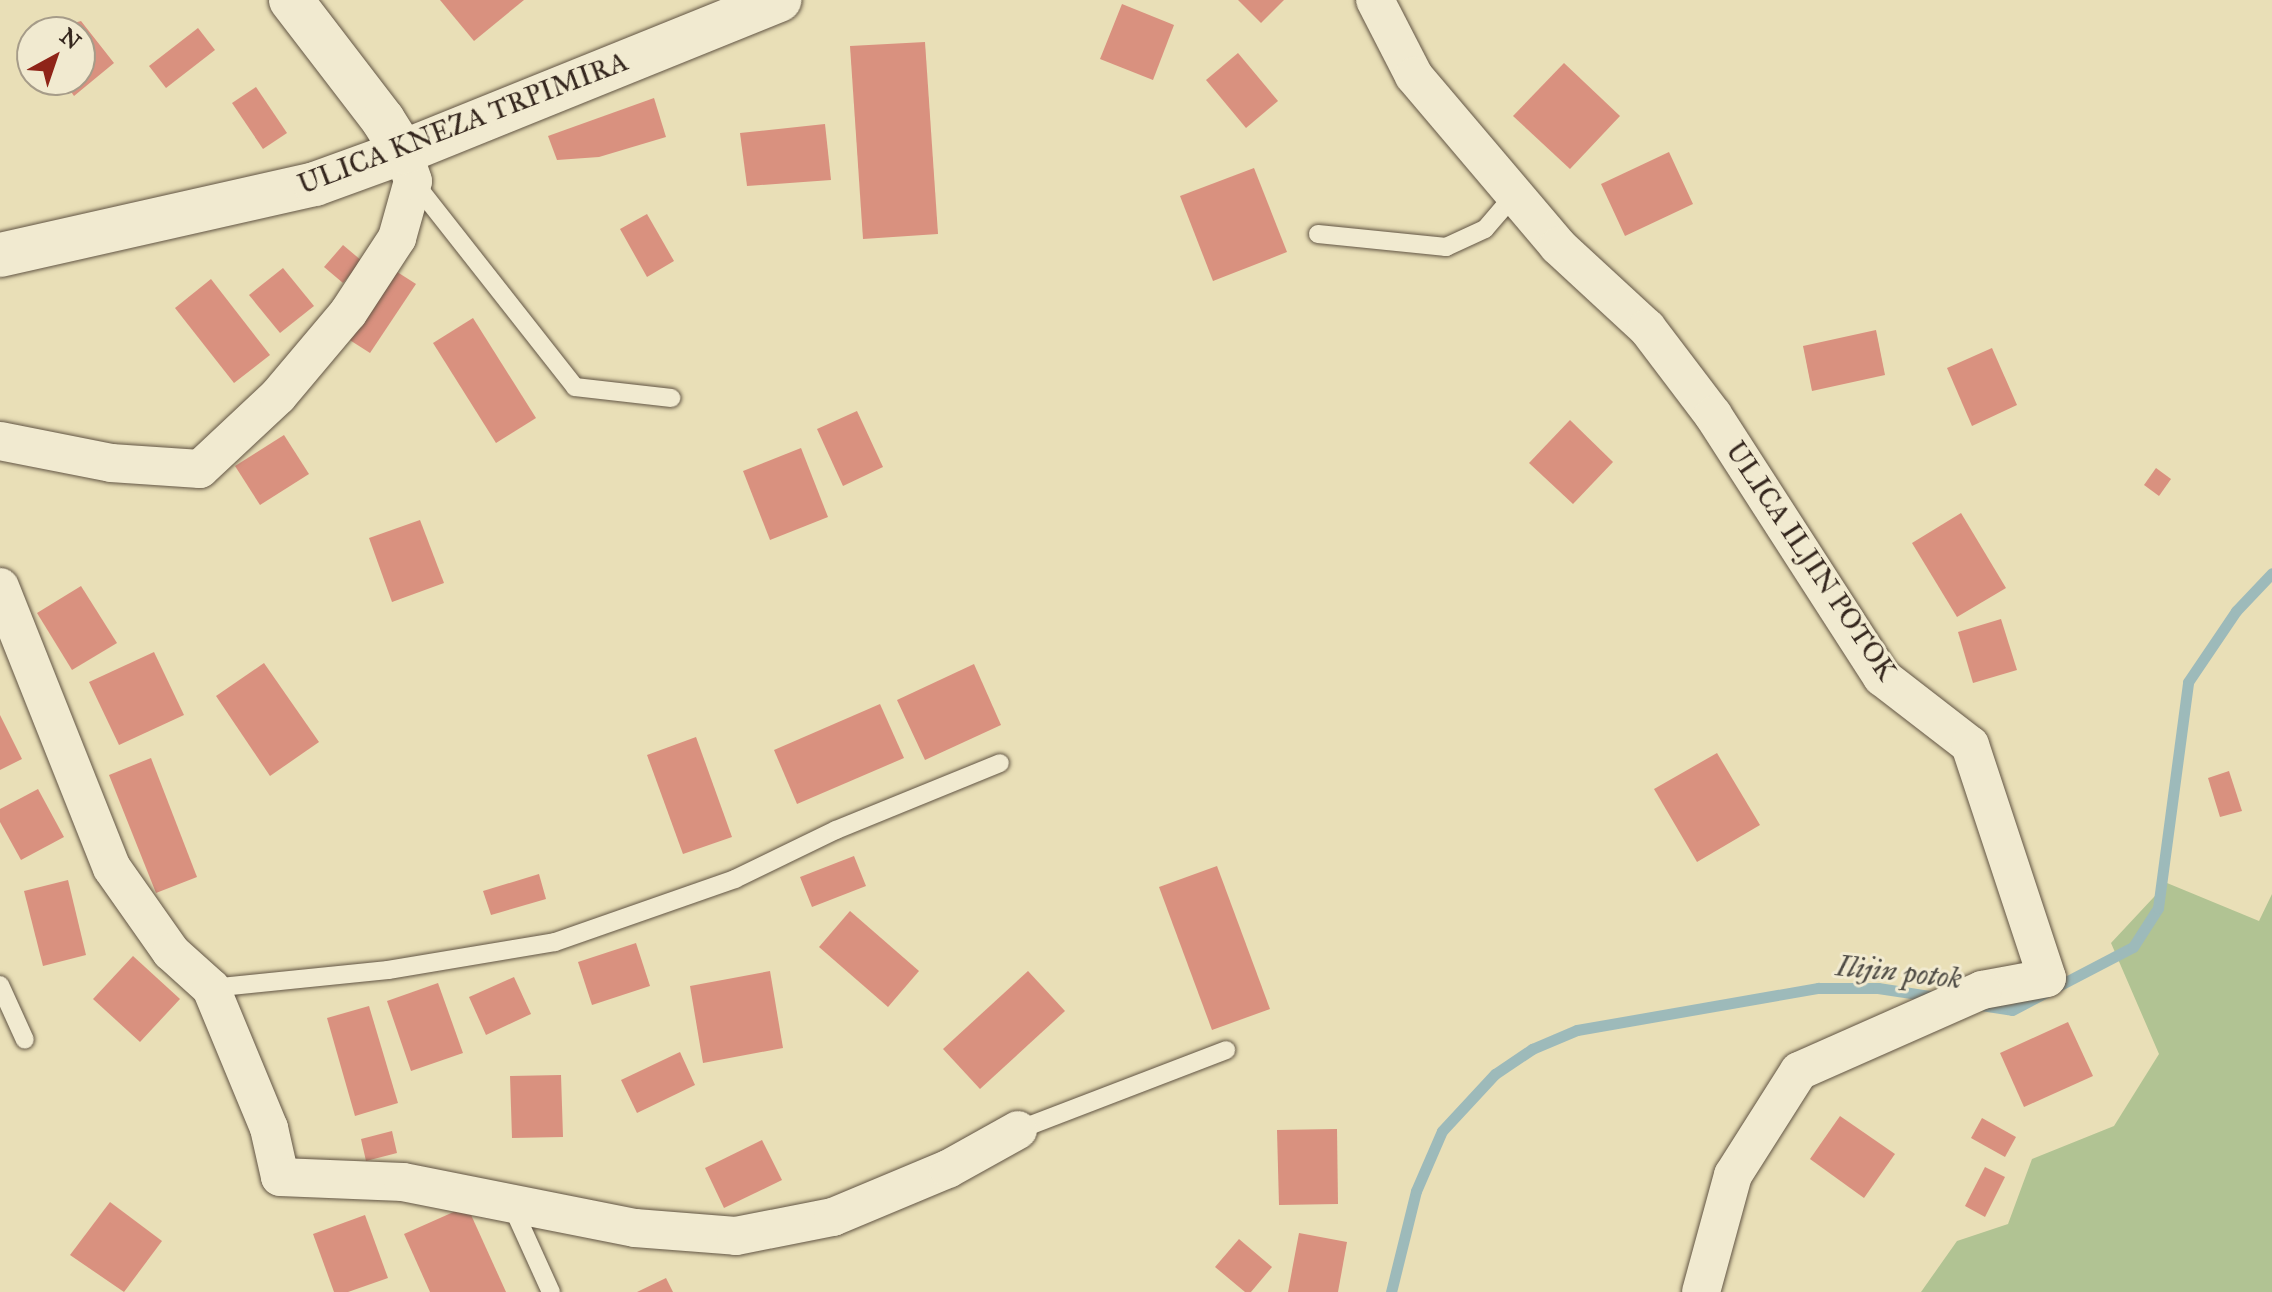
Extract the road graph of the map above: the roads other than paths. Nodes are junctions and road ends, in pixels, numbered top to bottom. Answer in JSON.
{"nodes":[{"id":1,"x":291,"y":0,"type":"edge"},
{"id":2,"x":780,"y":0,"type":"edge"},
{"id":3,"x":1375,"y":0,"type":"edge"},
{"id":4,"x":408,"y":167,"type":"junction"},
{"id":5,"x":1515,"y":194,"type":"junction"},
{"id":6,"x":1318,"y":234,"type":"dead end"},
{"id":7,"x":0,"y":255,"type":"edge"},
{"id":8,"x":671,"y":398,"type":"dead end"},
{"id":9,"x":0,"y":441,"type":"edge"},
{"id":10,"x":0,"y":587,"type":"edge"},
{"id":11,"x":1000,"y":763,"type":"dead end"},
{"id":12,"x":0,"y":985,"type":"edge"},
{"id":13,"x":211,"y":988,"type":"junction"},
{"id":14,"x":25,"y":1040,"type":"dead end"},
{"id":15,"x":1226,"y":1050,"type":"dead end"},
{"id":16,"x":1018,"y":1130,"type":"joint"},
{"id":17,"x":511,"y":1204,"type":"junction"},
{"id":18,"x":551,"y":1292,"type":"edge"},
{"id":19,"x":1701,"y":1292,"type":"edge"}],
"edges":[{"from":1,"to":4,"type":"main road"},
{"from":2,"to":4,"type":"main road","name":"ULICA KNEZA TRPIMIRA"},
{"from":3,"to":5,"type":"street","name":"ULICA ILJIN POTOK"},
{"from":4,"to":7,"type":"main road","name":"ULICA KNEZA TRPIMIRA"},
{"from":4,"to":8,"type":"lane"},
{"from":4,"to":9,"type":"street"},
{"from":5,"to":6,"type":"lane"},
{"from":5,"to":19,"type":"street","name":"ULICA ILJIN POTOK"},
{"from":10,"to":13,"type":"street"},
{"from":11,"to":13,"type":"lane"},
{"from":12,"to":14,"type":"lane"},
{"from":13,"to":17,"type":"street"},
{"from":15,"to":16,"type":"lane"},
{"from":16,"to":17,"type":"street"},
{"from":17,"to":18,"type":"lane"}]}
